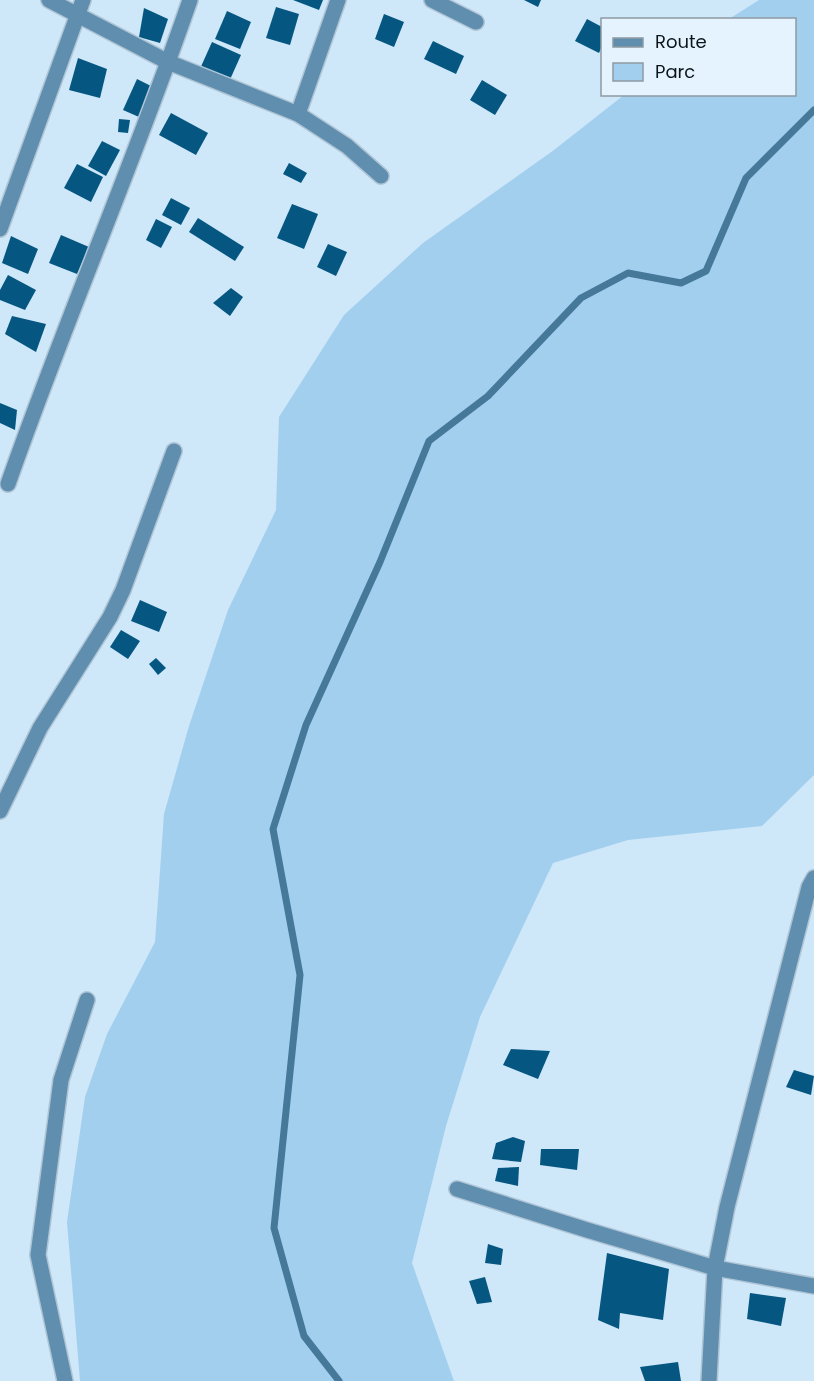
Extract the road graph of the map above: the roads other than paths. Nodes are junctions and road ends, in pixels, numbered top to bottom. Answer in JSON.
{"nodes":[{"id":1,"x":49,"y":0,"type":"edge"},
{"id":2,"x":190,"y":0,"type":"edge"},
{"id":3,"x":338,"y":0,"type":"edge"},
{"id":4,"x":432,"y":0,"type":"edge"},
{"id":5,"x":81,"y":7,"type":"edge"},
{"id":6,"x":476,"y":22,"type":"dead end"},
{"id":7,"x":168,"y":62,"type":"junction"},
{"id":8,"x":298,"y":114,"type":"junction"},
{"id":9,"x":381,"y":176,"type":"dead end"},
{"id":10,"x":0,"y":229,"type":"edge"},
{"id":11,"x":174,"y":451,"type":"dead end"},
{"id":12,"x":8,"y":484,"type":"dead end"},
{"id":13,"x":0,"y":811,"type":"edge"},
{"id":14,"x":814,"y":878,"type":"edge"},
{"id":15,"x":87,"y":1000,"type":"dead end"},
{"id":16,"x":457,"y":1189,"type":"dead end"},
{"id":17,"x":715,"y":1268,"type":"junction"},
{"id":18,"x":814,"y":1286,"type":"edge"},
{"id":19,"x":65,"y":1381,"type":"edge"},
{"id":20,"x":709,"y":1381,"type":"edge"}],
"edges":[{"from":1,"to":5,"type":"street"},
{"from":2,"to":7,"type":"street"},
{"from":3,"to":8,"type":"street"},
{"from":4,"to":6,"type":"street"},
{"from":5,"to":7,"type":"street"},
{"from":5,"to":10,"type":"street"},
{"from":7,"to":8,"type":"street"},
{"from":7,"to":12,"type":"street"},
{"from":8,"to":9,"type":"street"},
{"from":11,"to":13,"type":"street"},
{"from":14,"to":17,"type":"street"},
{"from":15,"to":19,"type":"street"},
{"from":16,"to":17,"type":"street"},
{"from":17,"to":18,"type":"street"},
{"from":17,"to":20,"type":"street"}]}
